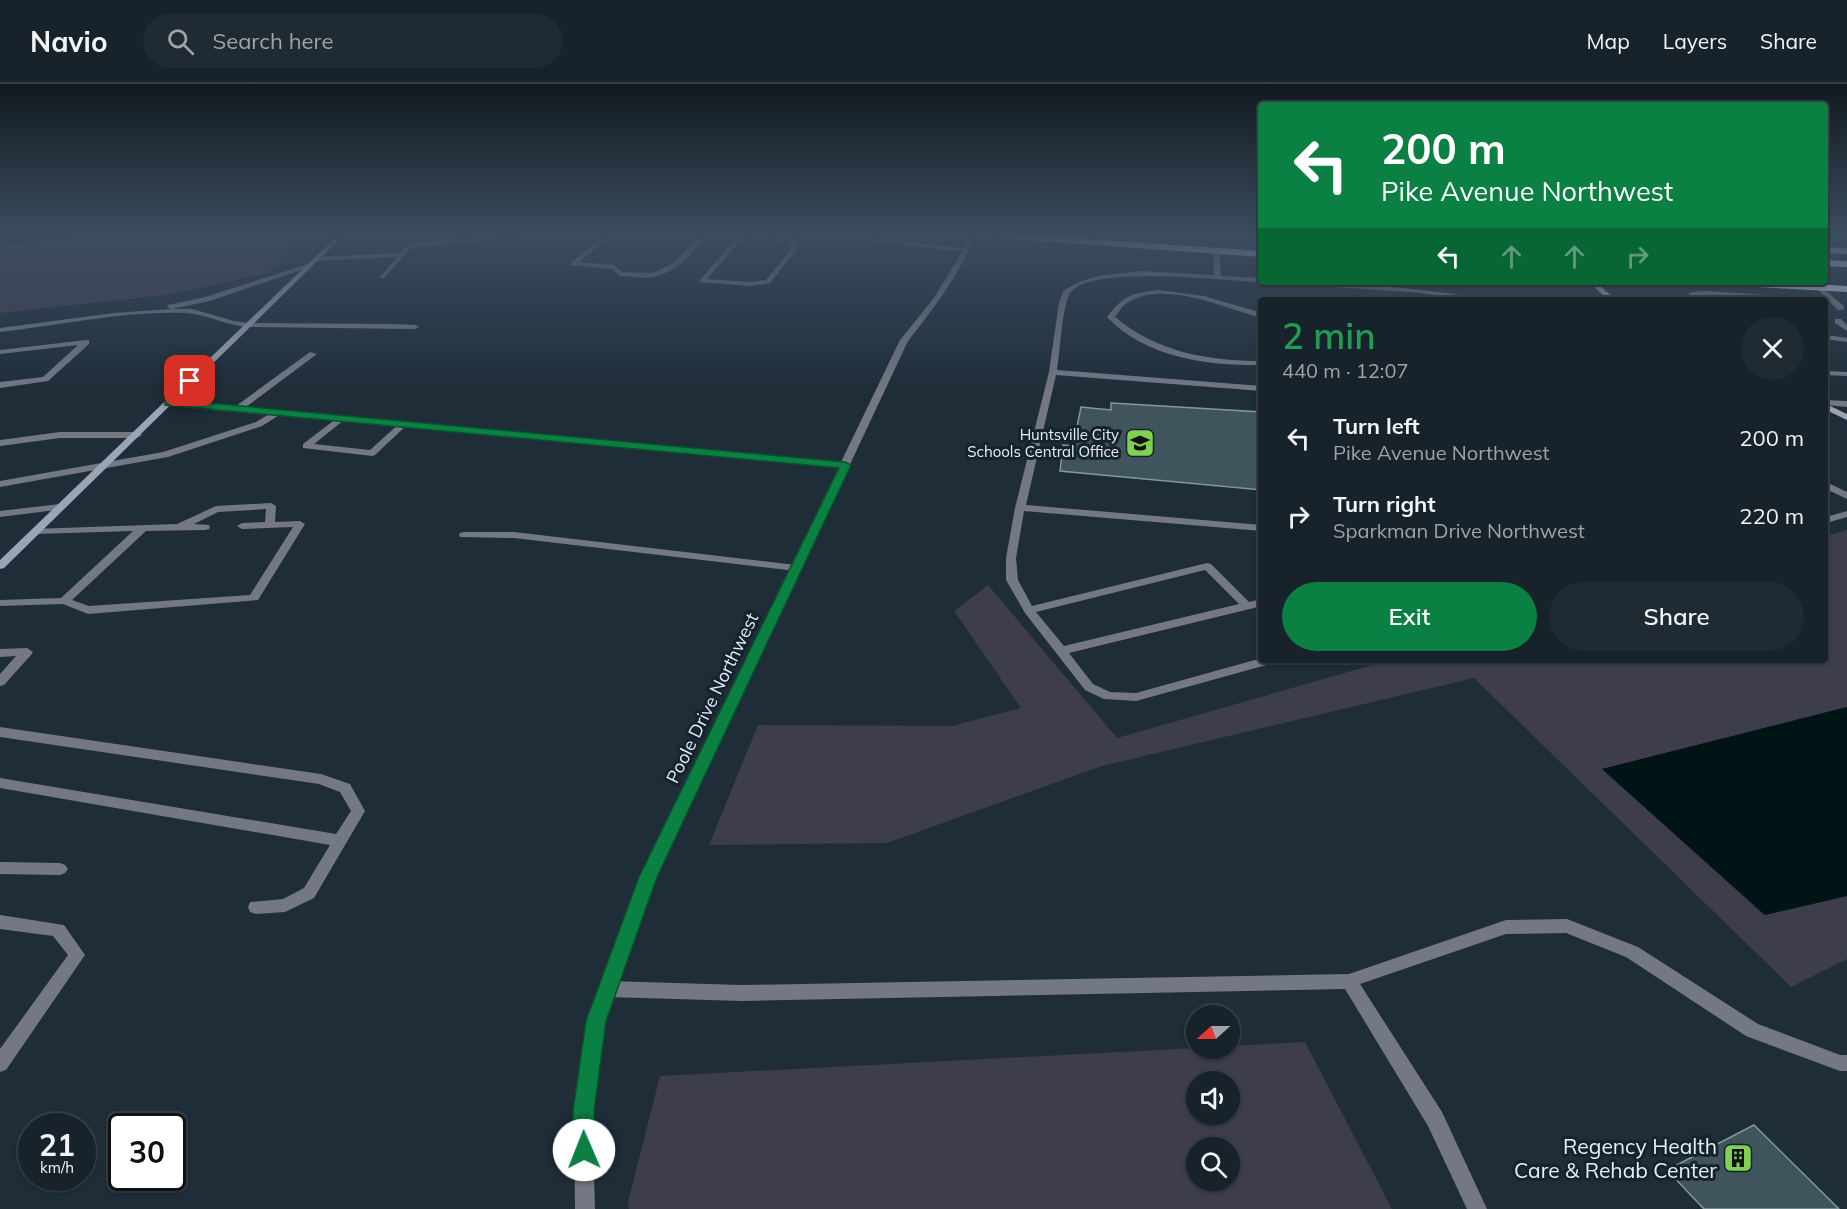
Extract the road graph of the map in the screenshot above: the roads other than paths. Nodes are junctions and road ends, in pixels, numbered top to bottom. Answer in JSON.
{"nodes":[{"id":1,"x":1818,"y":287,"type":"edge"},
{"id":2,"x":242,"y":288,"type":"edge"},
{"id":3,"x":286,"y":288,"type":"edge"},
{"id":4,"x":944,"y":288,"type":"edge"},
{"id":5,"x":1073,"y":288,"type":"edge"},
{"id":6,"x":1368,"y":288,"type":"edge"},
{"id":7,"x":1376,"y":288,"type":"junction"},
{"id":8,"x":1825,"y":288,"type":"edge"},
{"id":9,"x":1847,"y":289,"type":"edge"},
{"id":10,"x":1380,"y":297,"type":"edge"},
{"id":11,"x":1468,"y":297,"type":"edge"},
{"id":12,"x":1691,"y":297,"type":"edge"},
{"id":13,"x":1757,"y":297,"type":"edge"},
{"id":14,"x":1824,"y":297,"type":"edge"},
{"id":15,"x":1829,"y":304,"type":"edge"},
{"id":16,"x":1845,"y":308,"type":"edge"},
{"id":17,"x":134,"y":314,"type":"junction"},
{"id":18,"x":1258,"y":315,"type":"edge"},
{"id":19,"x":1844,"y":321,"type":"edge"},
{"id":20,"x":247,"y":326,"type":"junction"},
{"id":21,"x":415,"y":327,"type":"dead end"},
{"id":22,"x":1847,"y":329,"type":"edge"},
{"id":23,"x":0,"y":330,"type":"edge"},
{"id":24,"x":1828,"y":337,"type":"edge"},
{"id":25,"x":1847,"y":340,"type":"edge"},
{"id":26,"x":0,"y":352,"type":"edge"},
{"id":27,"x":313,"y":354,"type":"dead end"},
{"id":28,"x":1258,"y":363,"type":"edge"},
{"id":29,"x":1053,"y":372,"type":"junction"},
{"id":30,"x":1828,"y":372,"type":"edge"},
{"id":31,"x":1847,"y":374,"type":"edge"},
{"id":32,"x":0,"y":383,"type":"edge"},
{"id":33,"x":1258,"y":389,"type":"edge"},
{"id":34,"x":169,"y":402,"type":"junction"},
{"id":35,"x":1847,"y":404,"type":"edge"},
{"id":36,"x":1828,"y":405,"type":"edge"},
{"id":37,"x":1828,"y":406,"type":"edge"},
{"id":38,"x":239,"y":408,"type":"junction"},
{"id":39,"x":278,"y":412,"type":"junction"},
{"id":40,"x":1847,"y":417,"type":"edge"},
{"id":41,"x":341,"y":418,"type":"junction"},
{"id":42,"x":404,"y":424,"type":"junction"},
{"id":43,"x":137,"y":435,"type":"junction"},
{"id":44,"x":0,"y":442,"type":"edge"},
{"id":45,"x":845,"y":465,"type":"junction"},
{"id":46,"x":102,"y":466,"type":"junction"},
{"id":47,"x":0,"y":484,"type":"edge"},
{"id":48,"x":1828,"y":486,"type":"edge"},
{"id":49,"x":1847,"y":496,"type":"edge"},
{"id":50,"x":60,"y":507,"type":"junction"},
{"id":51,"x":1020,"y":508,"type":"junction"},
{"id":52,"x":0,"y":514,"type":"edge"},
{"id":53,"x":1847,"y":514,"type":"edge"},
{"id":54,"x":1828,"y":519,"type":"edge"},
{"id":55,"x":270,"y":525,"type":"junction"},
{"id":56,"x":242,"y":526,"type":"dead end"},
{"id":57,"x":205,"y":527,"type":"dead end"},
{"id":58,"x":143,"y":528,"type":"junction"},
{"id":59,"x":178,"y":528,"type":"junction"},
{"id":60,"x":1258,"y":528,"type":"edge"},
{"id":61,"x":36,"y":531,"type":"junction"},
{"id":62,"x":464,"y":535,"type":"dead end"},
{"id":63,"x":0,"y":566,"type":"edge"},
{"id":64,"x":796,"y":568,"type":"junction"},
{"id":65,"x":64,"y":601,"type":"junction"},
{"id":66,"x":0,"y":603,"type":"edge"},
{"id":67,"x":1258,"y":603,"type":"edge"},
{"id":68,"x":1246,"y":605,"type":"junction"},
{"id":69,"x":1029,"y":610,"type":"junction"},
{"id":70,"x":1060,"y":651,"type":"junction"},
{"id":71,"x":0,"y":653,"type":"edge"},
{"id":72,"x":1259,"y":663,"type":"edge"},
{"id":73,"x":0,"y":682,"type":"edge"},
{"id":74,"x":0,"y":732,"type":"edge"},
{"id":75,"x":0,"y":783,"type":"edge"},
{"id":76,"x":341,"y":841,"type":"junction"},
{"id":77,"x":0,"y":867,"type":"edge"},
{"id":78,"x":60,"y":869,"type":"dead end"},
{"id":79,"x":256,"y":907,"type":"dead end"},
{"id":80,"x":0,"y":922,"type":"edge"},
{"id":81,"x":1349,"y":981,"type":"junction"},
{"id":82,"x":607,"y":988,"type":"junction"},
{"id":83,"x":1847,"y":1063,"type":"edge"},
{"id":84,"x":0,"y":1064,"type":"edge"},
{"id":85,"x":585,"y":1209,"type":"edge"},
{"id":86,"x":1477,"y":1209,"type":"edge"}],
"edges":[{"from":1,"to":14,"type":"street"},
{"from":2,"to":17,"type":"street"},
{"from":3,"to":20,"type":"main road"},
{"from":4,"to":45,"type":"street","name":"Poole Drive Northwest"},
{"from":5,"to":29,"type":"street"},
{"from":6,"to":7,"type":"street"},
{"from":7,"to":10,"type":"street"},
{"from":7,"to":11,"type":"street"},
{"from":8,"to":9,"type":"highway"},
{"from":12,"to":13,"type":"street"},
{"from":15,"to":16,"type":"street"},
{"from":17,"to":20,"type":"street"},
{"from":17,"to":23,"type":"street"},
{"from":18,"to":28,"type":"street"},
{"from":19,"to":22,"type":"street"},
{"from":20,"to":21,"type":"street"},
{"from":20,"to":34,"type":"main road"},
{"from":24,"to":25,"type":"street"},
{"from":26,"to":32,"type":"street"},
{"from":27,"to":38,"type":"street"},
{"from":29,"to":33,"type":"street"},
{"from":29,"to":51,"type":"street"},
{"from":30,"to":31,"type":"street"},
{"from":34,"to":38,"type":"street"},
{"from":34,"to":43,"type":"main road"},
{"from":35,"to":36,"type":"street"},
{"from":37,"to":40,"type":"main road"},
{"from":38,"to":39,"type":"street"},
{"from":39,"to":41,"type":"street"},
{"from":39,"to":46,"type":"street"},
{"from":41,"to":42,"type":"street"},
{"from":41,"to":42,"type":"street"},
{"from":42,"to":45,"type":"street"},
{"from":43,"to":44,"type":"street"},
{"from":43,"to":46,"type":"main road"},
{"from":45,"to":64,"type":"street","name":"Poole Drive Northwest"},
{"from":46,"to":47,"type":"street"},
{"from":46,"to":50,"type":"main road"},
{"from":48,"to":49,"type":"street"},
{"from":50,"to":52,"type":"street"},
{"from":50,"to":61,"type":"main road"},
{"from":51,"to":60,"type":"street"},
{"from":51,"to":69,"type":"street"},
{"from":53,"to":54,"type":"street"},
{"from":55,"to":56,"type":"street"},
{"from":55,"to":59,"type":"street"},
{"from":55,"to":65,"type":"street"},
{"from":57,"to":59,"type":"street"},
{"from":58,"to":59,"type":"street"},
{"from":58,"to":61,"type":"street"},
{"from":58,"to":65,"type":"street"},
{"from":61,"to":63,"type":"main road"},
{"from":62,"to":64,"type":"street"},
{"from":64,"to":82,"type":"street","name":"Poole Drive Northwest"},
{"from":65,"to":66,"type":"street"},
{"from":67,"to":68,"type":"street"},
{"from":68,"to":69,"type":"street"},
{"from":68,"to":70,"type":"street"},
{"from":69,"to":70,"type":"street"},
{"from":70,"to":72,"type":"street"},
{"from":71,"to":73,"type":"street"},
{"from":74,"to":76,"type":"street"},
{"from":75,"to":76,"type":"street"},
{"from":76,"to":79,"type":"street"},
{"from":77,"to":78,"type":"street"},
{"from":80,"to":84,"type":"street"},
{"from":81,"to":82,"type":"street"},
{"from":81,"to":83,"type":"street"},
{"from":81,"to":86,"type":"street"},
{"from":82,"to":85,"type":"street","name":"Poole Drive Northwest"}]}
